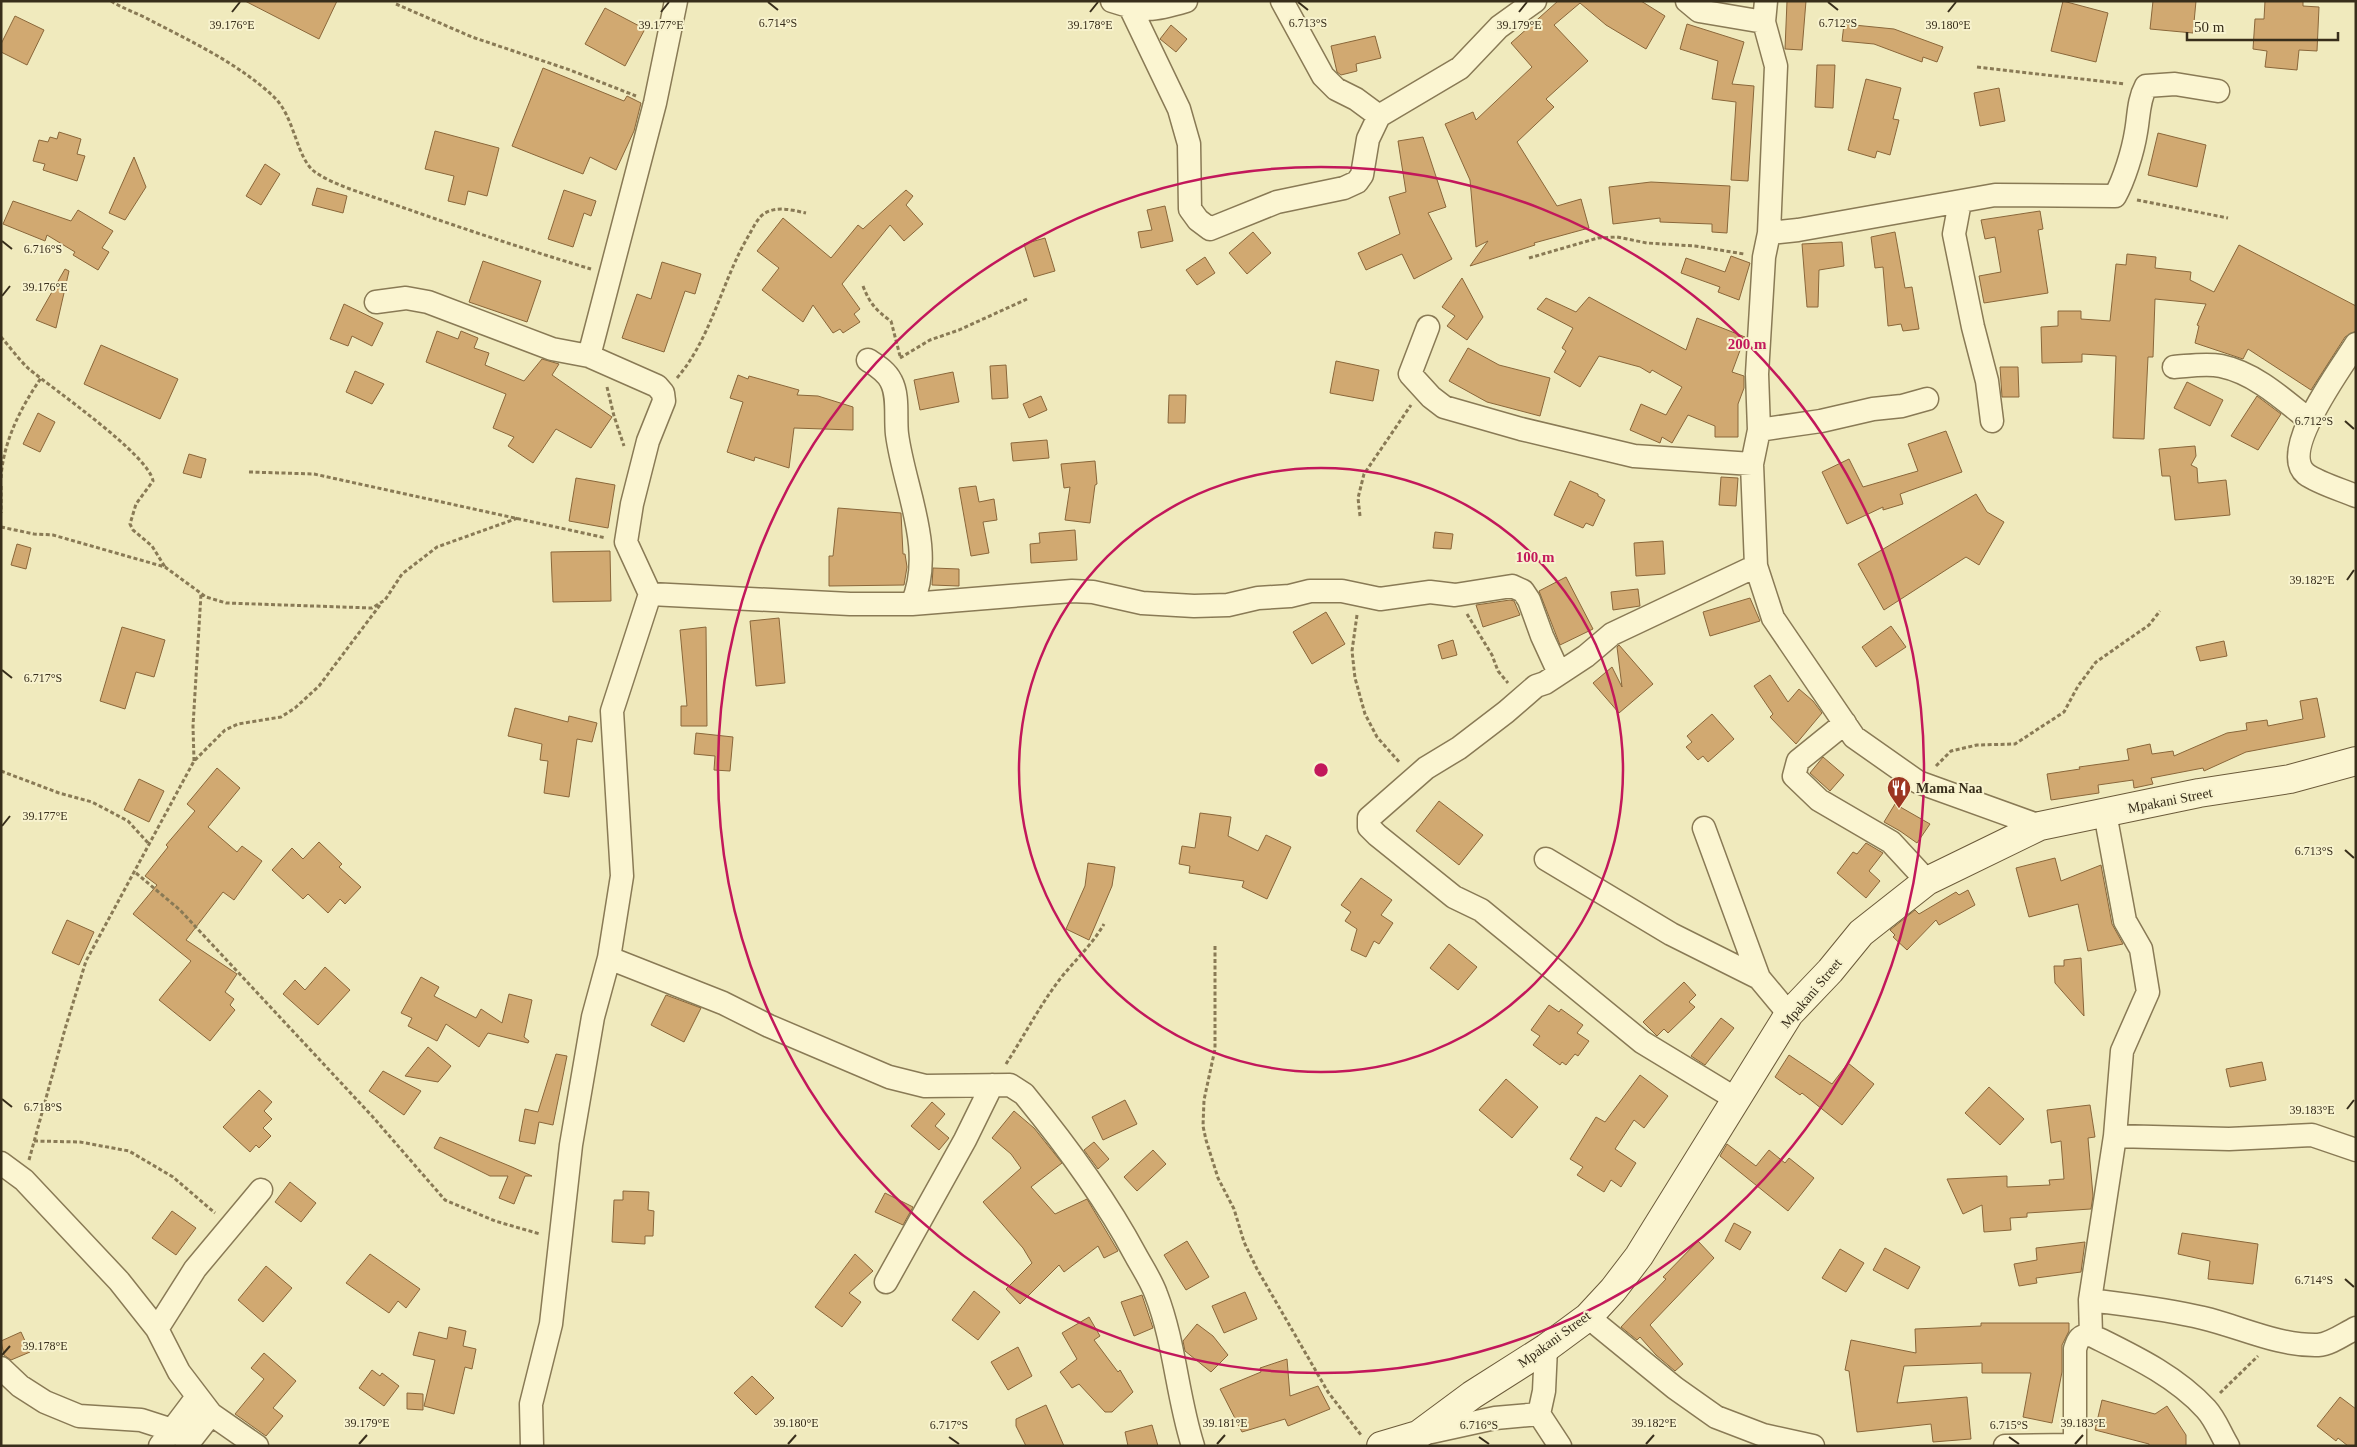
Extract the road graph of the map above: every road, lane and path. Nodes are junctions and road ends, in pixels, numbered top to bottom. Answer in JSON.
{"nodes":[{"id":1,"x":111,"y":1,"type":"edge"},
{"id":2,"x":676,"y":1,"type":"edge"},
{"id":3,"x":1186,"y":1,"type":"edge"},
{"id":4,"x":1282,"y":1,"type":"edge"},
{"id":5,"x":1535,"y":1,"type":"edge"},
{"id":6,"x":1687,"y":1,"type":"edge"},
{"id":7,"x":396,"y":4,"type":"dead end"},
{"id":8,"x":1121,"y":4,"type":"edge"},
{"id":9,"x":1765,"y":12,"type":"edge"},
{"id":10,"x":1977,"y":67,"type":"dead end"},
{"id":11,"x":2146,"y":86,"type":"junction"},
{"id":12,"x":2218,"y":91,"type":"dead end"},
{"id":13,"x":655,"y":103,"type":"junction"},
{"id":14,"x":1379,"y":116,"type":"junction"},
{"id":15,"x":2114,"y":196,"type":"junction"},
{"id":16,"x":1960,"y":202,"type":"junction"},
{"id":17,"x":806,"y":213,"type":"dead end"},
{"id":18,"x":2228,"y":218,"type":"dead end"},
{"id":19,"x":1768,"y":233,"type":"junction"},
{"id":20,"x":1764,"y":257,"type":"junction"},
{"id":21,"x":1529,"y":258,"type":"dead end"},
{"id":22,"x":610,"y":274,"type":"junction"},
{"id":23,"x":863,"y":286,"type":"dead end"},
{"id":24,"x":1027,"y":299,"type":"dead end"},
{"id":25,"x":376,"y":302,"type":"dead end"},
{"id":26,"x":1428,"y":327,"type":"dead end"},
{"id":27,"x":1,"y":337,"type":"edge"},
{"id":28,"x":2356,"y":344,"type":"edge"},
{"id":29,"x":900,"y":356,"type":"junction"},
{"id":30,"x":595,"y":358,"type":"junction"},
{"id":31,"x":868,"y":360,"type":"dead end"},
{"id":32,"x":2174,"y":367,"type":"dead end"},
{"id":33,"x":41,"y":378,"type":"junction"},
{"id":34,"x":891,"y":381,"type":"junction"},
{"id":35,"x":1417,"y":384,"type":"junction"},
{"id":36,"x":663,"y":393,"type":"junction"},
{"id":37,"x":1927,"y":399,"type":"dead end"},
{"id":38,"x":2309,"y":420,"type":"junction"},
{"id":39,"x":1992,"y":421,"type":"dead end"},
{"id":40,"x":1759,"y":430,"type":"junction"},
{"id":41,"x":1752,"y":464,"type":"junction"},
{"id":42,"x":249,"y":472,"type":"dead end"},
{"id":43,"x":1,"y":478,"type":"edge"},
{"id":44,"x":637,"y":482,"type":"junction"},
{"id":45,"x":1,"y":486,"type":"edge"},
{"id":46,"x":2356,"y":496,"type":"edge"},
{"id":47,"x":1,"y":513,"type":"edge"},
{"id":48,"x":1360,"y":516,"type":"dead end"},
{"id":49,"x":518,"y":518,"type":"junction"},
{"id":50,"x":1,"y":527,"type":"edge"},
{"id":51,"x":626,"y":542,"type":"junction"},
{"id":52,"x":1756,"y":566,"type":"junction"},
{"id":53,"x":165,"y":567,"type":"junction"},
{"id":54,"x":1360,"y":593,"type":"junction"},
{"id":55,"x":201,"y":594,"type":"junction"},
{"id":56,"x":650,"y":594,"type":"junction"},
{"id":57,"x":1455,"y":596,"type":"junction"},
{"id":58,"x":380,"y":604,"type":"junction"},
{"id":59,"x":912,"y":604,"type":"junction"},
{"id":60,"x":2160,"y":611,"type":"dead end"},
{"id":61,"x":1559,"y":673,"type":"junction"},
{"id":62,"x":1523,"y":697,"type":"junction"},
{"id":63,"x":1845,"y":724,"type":"junction"},
{"id":64,"x":194,"y":761,"type":"junction"},
{"id":65,"x":2356,"y":761,"type":"edge"},
{"id":66,"x":1,"y":770,"type":"edge"},
{"id":67,"x":1414,"y":778,"type":"junction"},
{"id":68,"x":1918,"y":782,"type":"junction"},
{"id":69,"x":2105,"y":813,"type":"junction"},
{"id":70,"x":2040,"y":826,"type":"junction"},
{"id":71,"x":1704,"y":828,"type":"dead end"},
{"id":72,"x":149,"y":844,"type":"junction"},
{"id":73,"x":1546,"y":859,"type":"dead end"},
{"id":74,"x":136,"y":873,"type":"junction"},
{"id":75,"x":1927,"y":881,"type":"junction"},
{"id":76,"x":1104,"y":924,"type":"dead end"},
{"id":77,"x":1215,"y":946,"type":"dead end"},
{"id":78,"x":609,"y":958,"type":"junction"},
{"id":79,"x":1759,"y":978,"type":"junction"},
{"id":80,"x":1789,"y":1014,"type":"junction"},
{"id":81,"x":992,"y":1085,"type":"junction"},
{"id":82,"x":1736,"y":1099,"type":"junction"},
{"id":83,"x":2115,"y":1136,"type":"junction"},
{"id":84,"x":34,"y":1141,"type":"junction"},
{"id":85,"x":2356,"y":1150,"type":"edge"},
{"id":86,"x":1,"y":1163,"type":"edge"},
{"id":87,"x":24,"y":1180,"type":"junction"},
{"id":88,"x":261,"y":1190,"type":"dead end"},
{"id":89,"x":229,"y":1225,"type":"junction"},
{"id":90,"x":562,"y":1240,"type":"junction"},
{"id":91,"x":886,"y":1282,"type":"dead end"},
{"id":92,"x":2090,"y":1300,"type":"junction"},
{"id":93,"x":1588,"y":1317,"type":"junction"},
{"id":94,"x":2356,"y":1328,"type":"edge"},
{"id":95,"x":157,"y":1329,"type":"junction"},
{"id":96,"x":2091,"y":1335,"type":"junction"},
{"id":97,"x":2284,"y":1340,"type":"junction"},
{"id":98,"x":1546,"y":1348,"type":"junction"},
{"id":99,"x":1,"y":1368,"type":"edge"},
{"id":100,"x":197,"y":1397,"type":"junction"},
{"id":101,"x":2205,"y":1408,"type":"junction"},
{"id":102,"x":211,"y":1414,"type":"junction"},
{"id":103,"x":1539,"y":1414,"type":"junction"},
{"id":104,"x":1418,"y":1435,"type":"junction"},
{"id":105,"x":173,"y":1440,"type":"edge"},
{"id":106,"x":1372,"y":1442,"type":"edge"},
{"id":107,"x":257,"y":1446,"type":"edge"},
{"id":108,"x":532,"y":1446,"type":"edge"},
{"id":109,"x":1193,"y":1446,"type":"edge"},
{"id":110,"x":1560,"y":1446,"type":"edge"},
{"id":111,"x":1813,"y":1446,"type":"edge"},
{"id":112,"x":2005,"y":1446,"type":"edge"},
{"id":113,"x":2075,"y":1446,"type":"edge"},
{"id":114,"x":2228,"y":1446,"type":"edge"}],
"edges":[{"from":1,"to":22,"type":"path"},
{"from":2,"to":13,"type":"street"},
{"from":3,"to":8,"type":"street"},
{"from":4,"to":14,"type":"street"},
{"from":5,"to":14,"type":"street"},
{"from":6,"to":9,"type":"street"},
{"from":7,"to":13,"type":"path"},
{"from":8,"to":14,"type":"street"},
{"from":9,"to":19,"type":"street"},
{"from":10,"to":11,"type":"path"},
{"from":11,"to":12,"type":"street"},
{"from":11,"to":15,"type":"street"},
{"from":13,"to":22,"type":"street"},
{"from":15,"to":16,"type":"street"},
{"from":15,"to":18,"type":"path"},
{"from":16,"to":19,"type":"street"},
{"from":16,"to":39,"type":"street"},
{"from":17,"to":36,"type":"path"},
{"from":19,"to":20,"type":"street"},
{"from":20,"to":21,"type":"path"},
{"from":20,"to":40,"type":"street"},
{"from":22,"to":30,"type":"street"},
{"from":23,"to":29,"type":"path"},
{"from":24,"to":29,"type":"path"},
{"from":25,"to":30,"type":"street"},
{"from":26,"to":35,"type":"street"},
{"from":27,"to":33,"type":"path"},
{"from":28,"to":38,"type":"street"},
{"from":29,"to":34,"type":"path"},
{"from":30,"to":36,"type":"street"},
{"from":30,"to":44,"type":"path"},
{"from":31,"to":34,"type":"street"},
{"from":32,"to":38,"type":"street"},
{"from":33,"to":43,"type":"path"},
{"from":33,"to":53,"type":"path"},
{"from":34,"to":59,"type":"street"},
{"from":35,"to":41,"type":"street"},
{"from":35,"to":48,"type":"path"},
{"from":36,"to":44,"type":"street"},
{"from":37,"to":40,"type":"street"},
{"from":38,"to":46,"type":"street"},
{"from":40,"to":41,"type":"street"},
{"from":41,"to":52,"type":"street"},
{"from":42,"to":49,"type":"path"},
{"from":44,"to":51,"type":"street"},
{"from":45,"to":47,"type":"path"},
{"from":49,"to":51,"type":"path"},
{"from":49,"to":58,"type":"path"},
{"from":50,"to":53,"type":"path"},
{"from":51,"to":56,"type":"street"},
{"from":52,"to":61,"type":"street"},
{"from":52,"to":63,"type":"street"},
{"from":53,"to":55,"type":"path"},
{"from":54,"to":57,"type":"street"},
{"from":54,"to":59,"type":"street"},
{"from":54,"to":67,"type":"path"},
{"from":55,"to":58,"type":"path"},
{"from":55,"to":64,"type":"path"},
{"from":56,"to":59,"type":"street"},
{"from":56,"to":78,"type":"street"},
{"from":57,"to":61,"type":"street"},
{"from":57,"to":62,"type":"path"},
{"from":58,"to":64,"type":"path"},
{"from":60,"to":68,"type":"path"},
{"from":61,"to":62,"type":"street"},
{"from":62,"to":67,"type":"street"},
{"from":63,"to":68,"type":"street"},
{"from":63,"to":75,"type":"street"},
{"from":64,"to":72,"type":"path"},
{"from":65,"to":69,"type":"street","name":"Mpakani Street"},
{"from":66,"to":72,"type":"path"},
{"from":67,"to":82,"type":"street"},
{"from":68,"to":70,"type":"street"},
{"from":69,"to":70,"type":"street","name":"Mpakani Street"},
{"from":69,"to":83,"type":"street"},
{"from":70,"to":75,"type":"street","name":"Mpakani Street"},
{"from":71,"to":79,"type":"street"},
{"from":72,"to":74,"type":"path"},
{"from":73,"to":79,"type":"street"},
{"from":74,"to":84,"type":"path"},
{"from":74,"to":90,"type":"path"},
{"from":75,"to":80,"type":"street","name":"Mpakani Street"},
{"from":76,"to":81,"type":"path"},
{"from":77,"to":106,"type":"path"},
{"from":78,"to":81,"type":"street"},
{"from":78,"to":90,"type":"street"},
{"from":79,"to":80,"type":"street"},
{"from":80,"to":82,"type":"street","name":"Mpakani Street"},
{"from":81,"to":91,"type":"street"},
{"from":81,"to":109,"type":"street"},
{"from":82,"to":93,"type":"street","name":"Mpakani Street"},
{"from":83,"to":85,"type":"street"},
{"from":83,"to":92,"type":"street"},
{"from":84,"to":87,"type":"path"},
{"from":84,"to":89,"type":"path"},
{"from":86,"to":87,"type":"street"},
{"from":87,"to":95,"type":"street"},
{"from":88,"to":89,"type":"street"},
{"from":89,"to":95,"type":"street"},
{"from":90,"to":108,"type":"street"},
{"from":92,"to":96,"type":"street"},
{"from":92,"to":97,"type":"street"},
{"from":93,"to":98,"type":"street","name":"Mpakani Street"},
{"from":93,"to":111,"type":"street"},
{"from":94,"to":97,"type":"street"},
{"from":95,"to":100,"type":"street"},
{"from":96,"to":101,"type":"street"},
{"from":96,"to":113,"type":"street"},
{"from":97,"to":101,"type":"path"},
{"from":98,"to":103,"type":"street"},
{"from":98,"to":104,"type":"street","name":"Mpakani Street"},
{"from":99,"to":105,"type":"street"},
{"from":100,"to":102,"type":"street"},
{"from":100,"to":105,"type":"street"},
{"from":101,"to":114,"type":"street"},
{"from":102,"to":105,"type":"street"},
{"from":102,"to":107,"type":"street"},
{"from":103,"to":104,"type":"street"},
{"from":103,"to":110,"type":"street"},
{"from":104,"to":106,"type":"street","name":"Mpakani Street"},
{"from":112,"to":113,"type":"street"}]}
